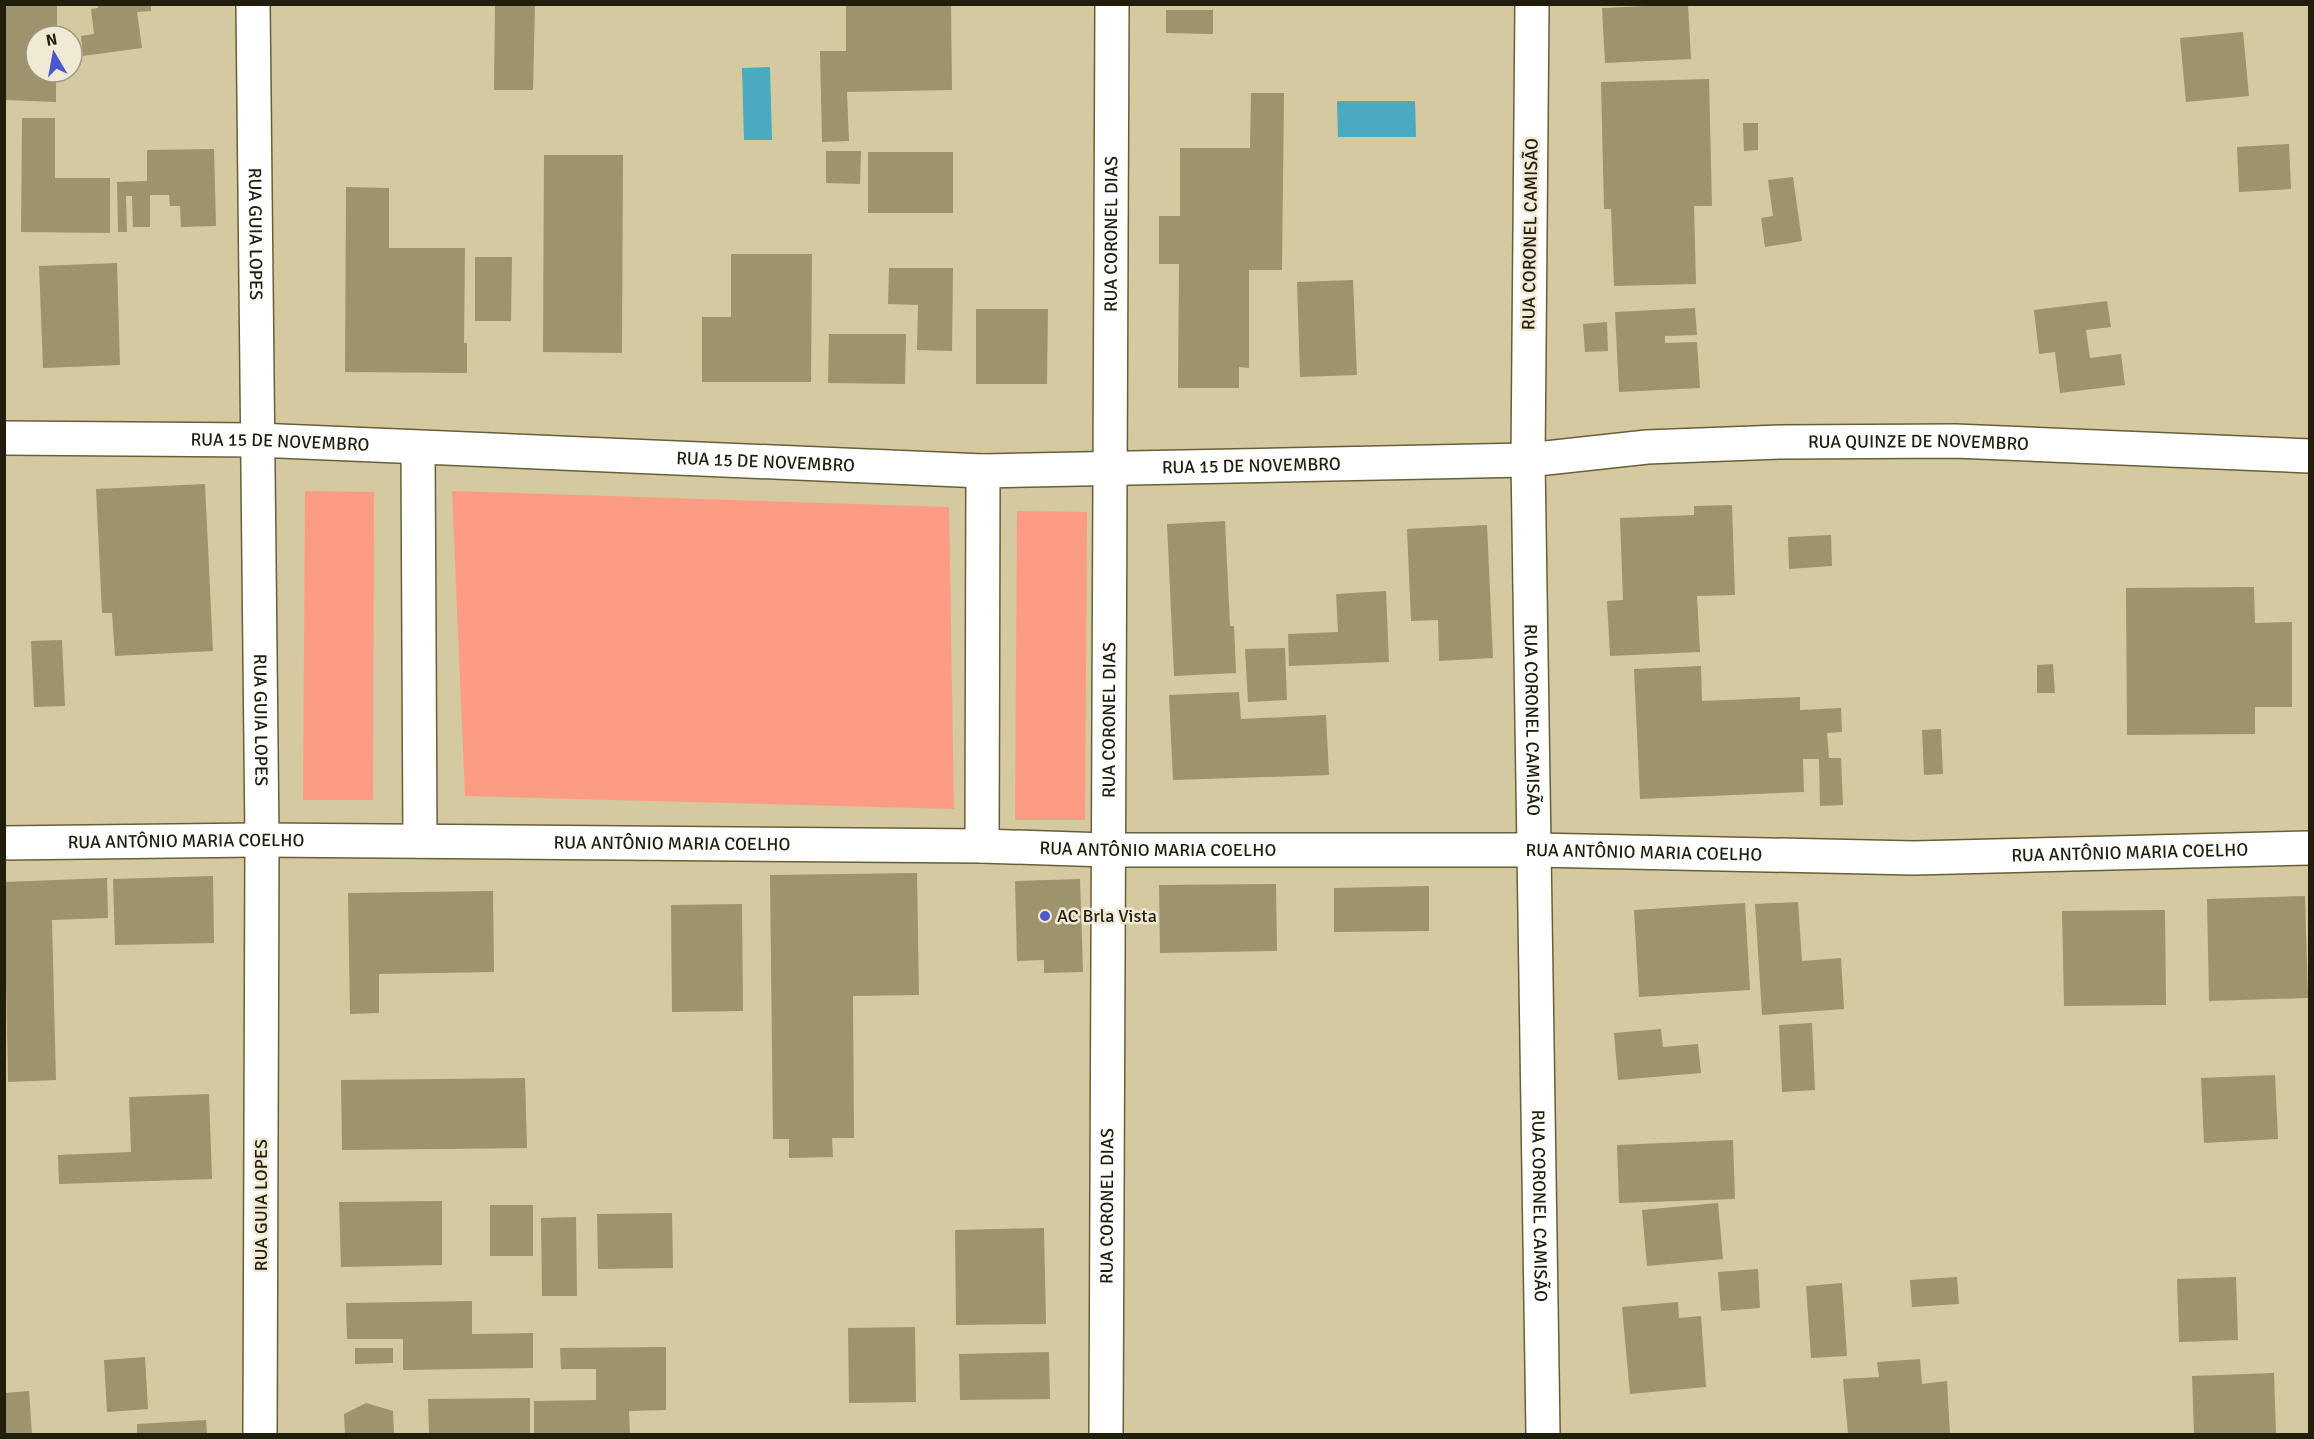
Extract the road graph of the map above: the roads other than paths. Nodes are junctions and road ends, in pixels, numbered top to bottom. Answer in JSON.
{"nodes":[{"id":1,"x":253,"y":4,"type":"edge"},
{"id":2,"x":1112,"y":4,"type":"edge"},
{"id":3,"x":1532,"y":4,"type":"edge"},
{"id":4,"x":4,"y":438,"type":"edge"},
{"id":5,"x":256,"y":440,"type":"junction"},
{"id":6,"x":418,"y":449,"type":"junction"},
{"id":7,"x":2310,"y":456,"type":"edge"},
{"id":8,"x":1527,"y":460,"type":"junction"},
{"id":9,"x":1111,"y":470,"type":"junction"},
{"id":10,"x":983,"y":471,"type":"junction"},
{"id":11,"x":262,"y":840,"type":"junction"},
{"id":12,"x":420,"y":841,"type":"junction"},
{"id":13,"x":4,"y":843,"type":"edge"},
{"id":14,"x":982,"y":846,"type":"junction"},
{"id":15,"x":2310,"y":848,"type":"edge"},
{"id":16,"x":1107,"y":850,"type":"junction"},
{"id":17,"x":1536,"y":850,"type":"junction"},
{"id":18,"x":260,"y":1434,"type":"edge"},
{"id":19,"x":1106,"y":1434,"type":"edge"},
{"id":20,"x":1543,"y":1434,"type":"edge"}],
"edges":[{"from":1,"to":5,"type":"street","name":"RUA GUIA LOPES"},
{"from":2,"to":9,"type":"street","name":"RUA CORONEL DIAS"},
{"from":3,"to":8,"type":"street","name":"RUA CORONEL CAMISÃO"},
{"from":4,"to":5,"type":"street","name":"RUA 15 DE NOVEMBRO"},
{"from":5,"to":6,"type":"street","name":"RUA 15 DE NOVEMBRO"},
{"from":5,"to":11,"type":"street","name":"RUA GUIA LOPES"},
{"from":6,"to":10,"type":"street","name":"RUA 15 DE NOVEMBRO"},
{"from":6,"to":12,"type":"street"},
{"from":7,"to":8,"type":"street","name":"RUA QUINZE DE NOVEMBRO"},
{"from":8,"to":9,"type":"street","name":"RUA 15 DE NOVEMBRO"},
{"from":8,"to":17,"type":"street","name":"RUA CORONEL CAMISÃO"},
{"from":9,"to":10,"type":"street","name":"RUA 15 DE NOVEMBRO"},
{"from":9,"to":16,"type":"street","name":"RUA CORONEL DIAS"},
{"from":10,"to":14,"type":"street"},
{"from":11,"to":12,"type":"street","name":"RUA ANTÔNIO MARIA COELHO"},
{"from":11,"to":13,"type":"street","name":"RUA ANTÔNIO MARIA COELHO"},
{"from":11,"to":18,"type":"street","name":"RUA GUIA LOPES"},
{"from":12,"to":14,"type":"street","name":"RUA ANTÔNIO MARIA COELHO"},
{"from":14,"to":16,"type":"street","name":"RUA ANTÔNIO MARIA COELHO"},
{"from":15,"to":17,"type":"street","name":"RUA ANTÔNIO MARIA COELHO"},
{"from":16,"to":17,"type":"street","name":"RUA ANTÔNIO MARIA COELHO"},
{"from":16,"to":19,"type":"street","name":"RUA CORONEL DIAS"},
{"from":17,"to":20,"type":"street","name":"RUA CORONEL CAMISÃO"}]}
